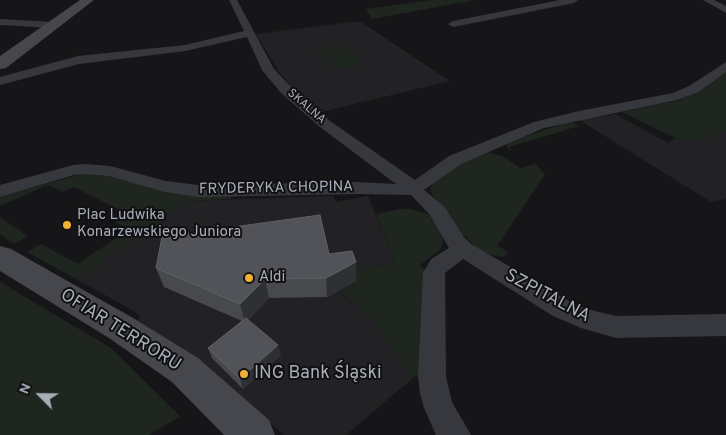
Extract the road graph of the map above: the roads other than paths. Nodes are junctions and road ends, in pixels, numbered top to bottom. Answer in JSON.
{"nodes":[{"id":1,"x":88,"y":0,"type":"edge"},
{"id":2,"x":233,"y":0,"type":"edge"},
{"id":3,"x":574,"y":0,"type":"edge"},
{"id":4,"x":707,"y":0,"type":"edge"},
{"id":5,"x":726,"y":10,"type":"edge"},
{"id":6,"x":0,"y":22,"type":"edge"},
{"id":7,"x":454,"y":24,"type":"dead end"},
{"id":8,"x":53,"y":25,"type":"junction"},
{"id":9,"x":251,"y":33,"type":"junction"},
{"id":10,"x":0,"y":64,"type":"edge"},
{"id":11,"x":726,"y":66,"type":"edge"},
{"id":12,"x":0,"y":81,"type":"edge"},
{"id":13,"x":414,"y":189,"type":"junction"},
{"id":14,"x":0,"y":191,"type":"edge"},
{"id":15,"x":462,"y":249,"type":"junction"},
{"id":16,"x":0,"y":257,"type":"edge"},
{"id":17,"x":726,"y":325,"type":"edge"},
{"id":18,"x":254,"y":435,"type":"edge"},
{"id":19,"x":455,"y":435,"type":"edge"}],
"edges":[{"from":1,"to":8,"type":"street"},
{"from":2,"to":9,"type":"street","name":"SKALNA"},
{"from":3,"to":7,"type":"street"},
{"from":4,"to":5,"type":"street"},
{"from":6,"to":8,"type":"street"},
{"from":8,"to":10,"type":"street"},
{"from":9,"to":12,"type":"street"},
{"from":9,"to":13,"type":"street","name":"SKALNA"},
{"from":11,"to":13,"type":"street"},
{"from":13,"to":14,"type":"street","name":"FRYDERYKA CHOPINA"},
{"from":13,"to":15,"type":"street","name":"SZPITALNA"},
{"from":15,"to":17,"type":"street","name":"SZPITALNA"},
{"from":15,"to":19,"type":"street"},
{"from":16,"to":18,"type":"street","name":"OFIAR TERRORU"}]}
